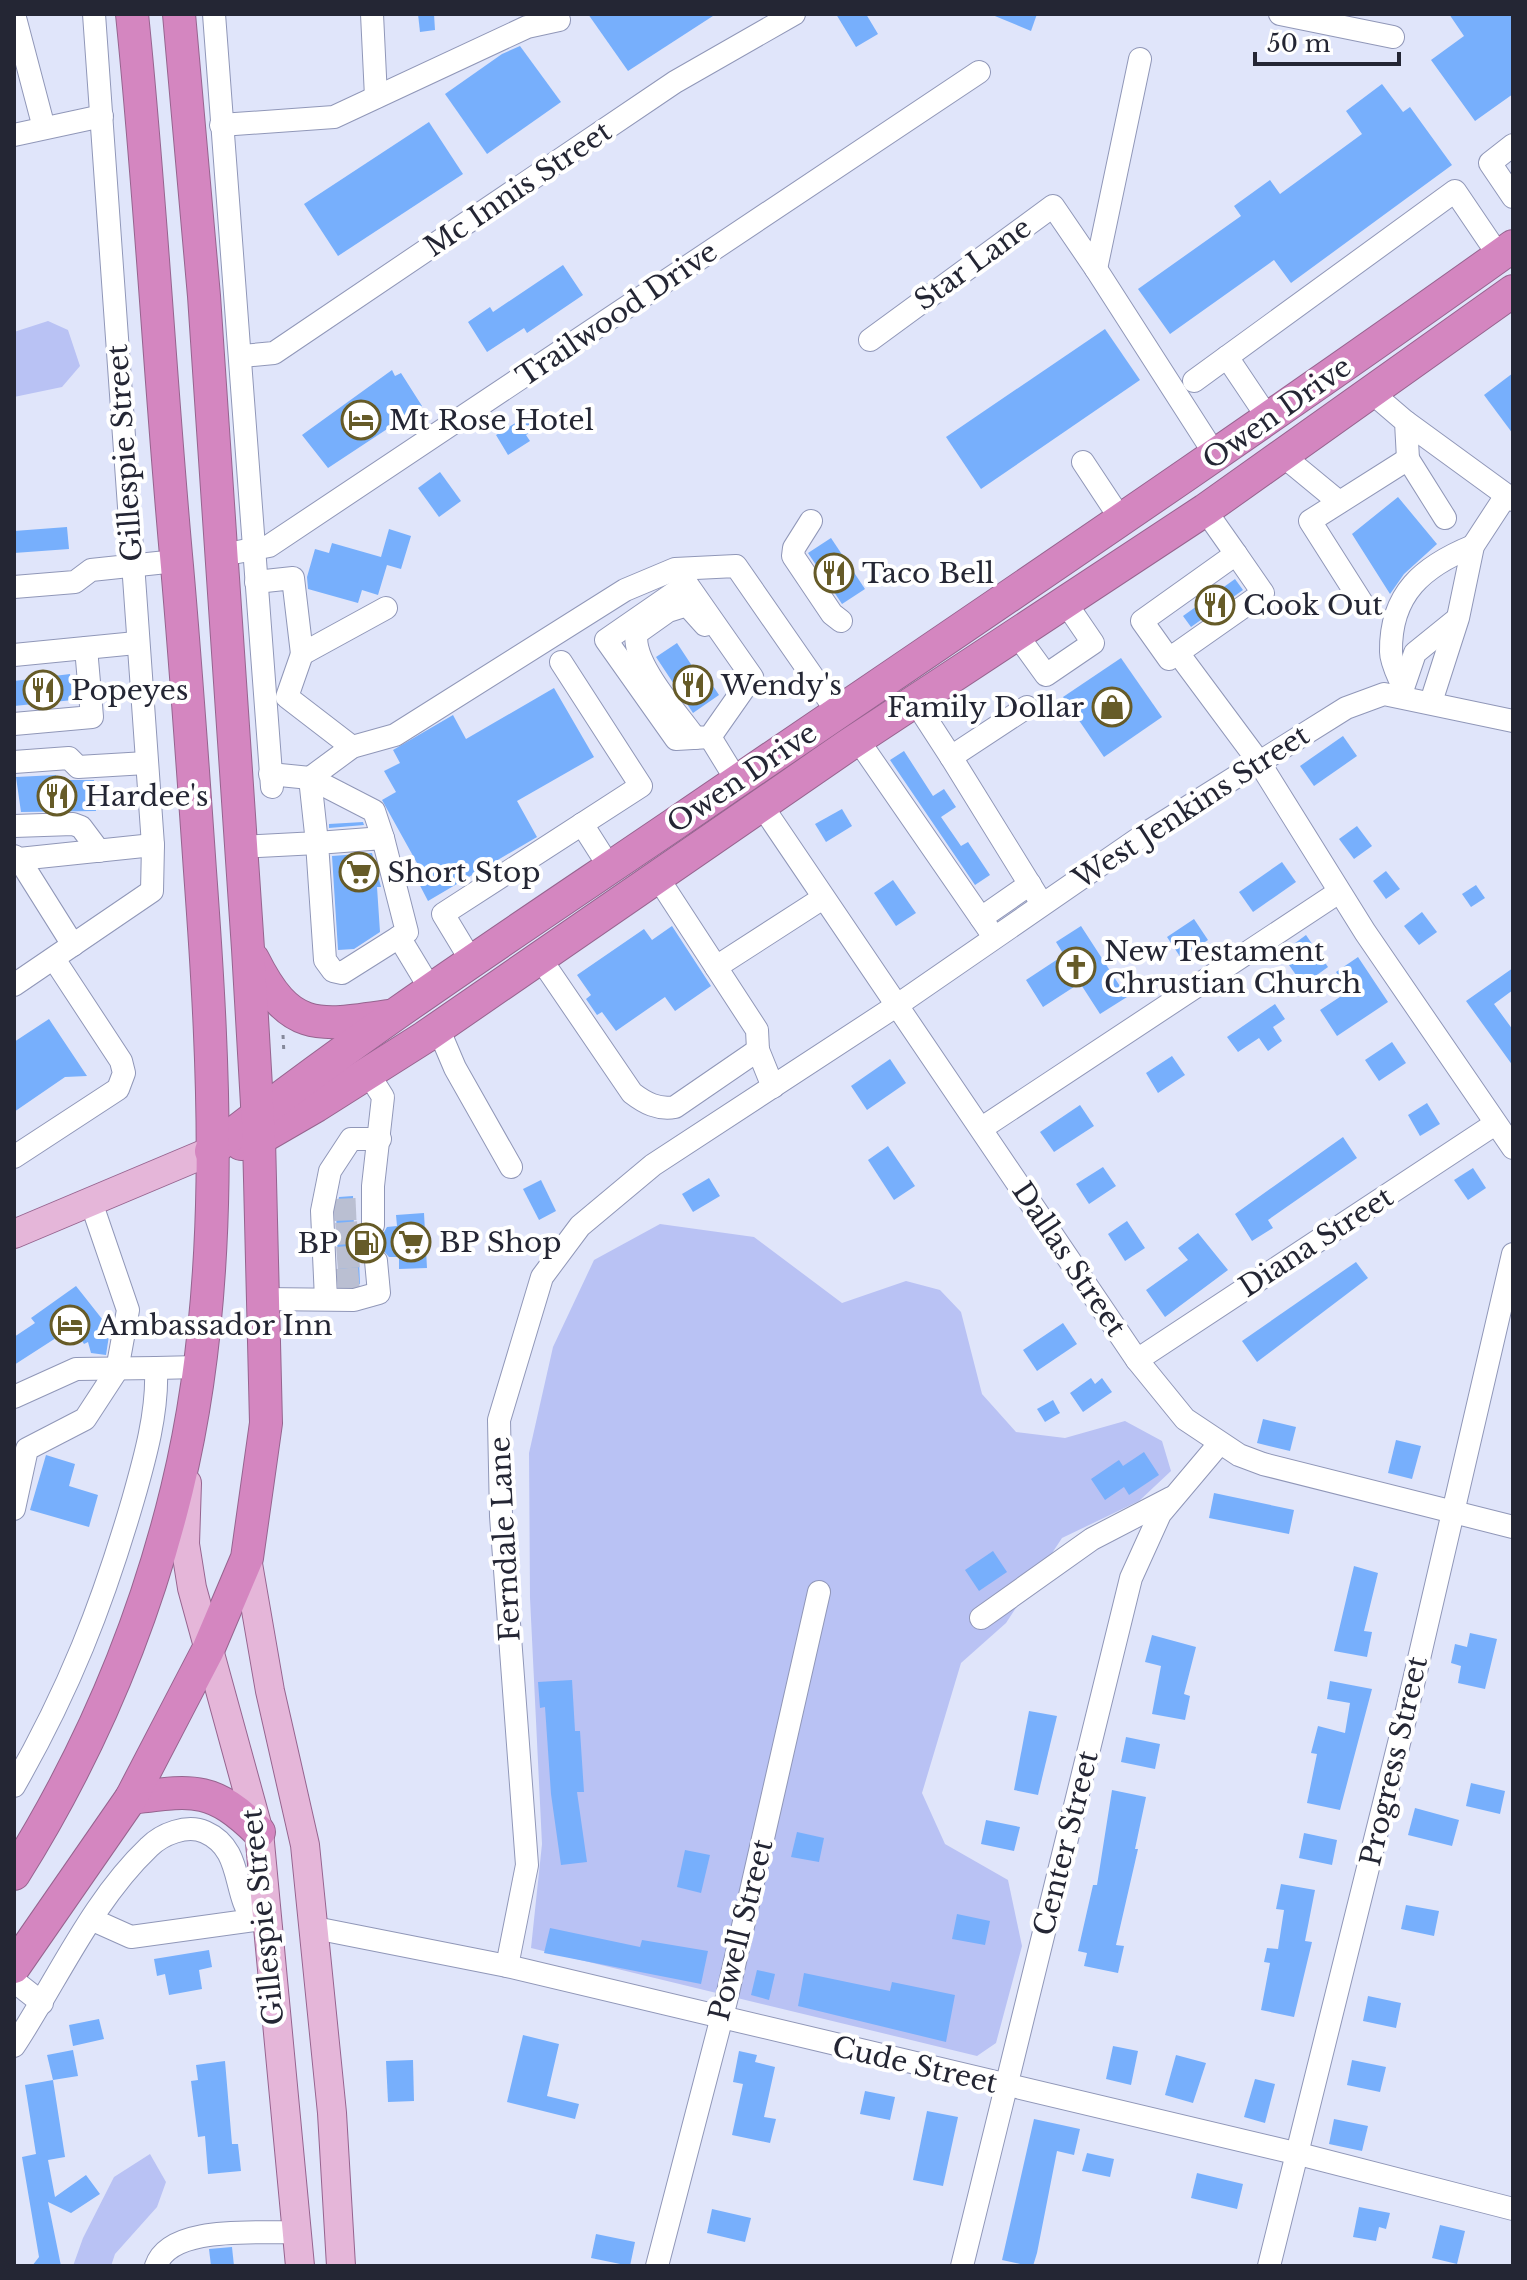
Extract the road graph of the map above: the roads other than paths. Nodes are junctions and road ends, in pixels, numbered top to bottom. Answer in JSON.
{"nodes":[{"id":1,"x":14,"y":14,"type":"edge"},
{"id":2,"x":94,"y":14,"type":"edge"},
{"id":3,"x":132,"y":14,"type":"edge"},
{"id":4,"x":179,"y":14,"type":"edge"},
{"id":5,"x":214,"y":14,"type":"edge"},
{"id":6,"x":372,"y":14,"type":"edge"},
{"id":7,"x":794,"y":14,"type":"edge"},
{"id":8,"x":1280,"y":14,"type":"edge"},
{"id":9,"x":559,"y":20,"type":"dead end"},
{"id":10,"x":1393,"y":37,"type":"dead end"},
{"id":11,"x":1140,"y":59,"type":"dead end"},
{"id":12,"x":979,"y":72,"type":"dead end"},
{"id":13,"x":376,"y":97,"type":"junction"},
{"id":14,"x":102,"y":116,"type":"junction"},
{"id":15,"x":221,"y":125,"type":"junction"},
{"id":16,"x":44,"y":128,"type":"junction"},
{"id":17,"x":14,"y":135,"type":"edge"},
{"id":18,"x":1513,"y":145,"type":"edge"},
{"id":19,"x":1513,"y":197,"type":"edge"},
{"id":20,"x":1506,"y":251,"type":"edge"},
{"id":21,"x":1096,"y":269,"type":"junction"},
{"id":22,"x":1513,"y":291,"type":"edge"},
{"id":23,"x":870,"y":340,"type":"dead end"},
{"id":24,"x":242,"y":356,"type":"junction"},
{"id":25,"x":1227,"y":357,"type":"junction"},
{"id":26,"x":1194,"y":381,"type":"dead end"},
{"id":27,"x":1371,"y":392,"type":"junction"},
{"id":28,"x":1268,"y":418,"type":"junction"},
{"id":29,"x":1406,"y":422,"type":"junction"},
{"id":30,"x":1282,"y":455,"type":"junction"},
{"id":31,"x":1216,"y":456,"type":"junction"},
{"id":32,"x":1408,"y":459,"type":"junction"},
{"id":33,"x":1083,"y":462,"type":"dead end"},
{"id":34,"x":1509,"y":498,"type":"edge"},
{"id":35,"x":1339,"y":502,"type":"junction"},
{"id":36,"x":1205,"y":510,"type":"junction"},
{"id":37,"x":1445,"y":518,"type":"dead end"},
{"id":38,"x":811,"y":521,"type":"dead end"},
{"id":39,"x":1122,"y":521,"type":"junction"},
{"id":40,"x":1473,"y":546,"type":"junction"},
{"id":41,"x":238,"y":553,"type":"junction"},
{"id":42,"x":1236,"y":554,"type":"junction"},
{"id":43,"x":176,"y":561,"type":"junction"},
{"id":44,"x":133,"y":565,"type":"junction"},
{"id":45,"x":687,"y":576,"type":"junction"},
{"id":46,"x":256,"y":582,"type":"junction"},
{"id":47,"x":14,"y":587,"type":"edge"},
{"id":48,"x":1072,"y":597,"type":"junction"},
{"id":49,"x":1364,"y":606,"type":"dead end"},
{"id":50,"x":386,"y":608,"type":"dead end"},
{"id":51,"x":1458,"y":618,"type":"junction"},
{"id":52,"x":841,"y":621,"type":"dead end"},
{"id":53,"x":964,"y":629,"type":"junction"},
{"id":54,"x":1017,"y":635,"type":"junction"},
{"id":55,"x":136,"y":643,"type":"junction"},
{"id":56,"x":86,"y":648,"type":"junction"},
{"id":57,"x":1178,"y":653,"type":"junction"},
{"id":58,"x":302,"y":654,"type":"junction"},
{"id":59,"x":14,"y":655,"type":"edge"},
{"id":60,"x":561,"y":662,"type":"dead end"},
{"id":61,"x":746,"y":686,"type":"junction"},
{"id":62,"x":1402,"y":693,"type":"junction"},
{"id":63,"x":1431,"y":702,"type":"junction"},
{"id":64,"x":916,"y":703,"type":"junction"},
{"id":65,"x":91,"y":707,"type":"junction"},
{"id":66,"x":1027,"y":707,"type":"dead end"},
{"id":67,"x":838,"y":713,"type":"junction"},
{"id":68,"x":14,"y":714,"type":"edge"},
{"id":69,"x":1513,"y":721,"type":"edge"},
{"id":70,"x":14,"y":724,"type":"edge"},
{"id":71,"x":702,"y":737,"type":"junction"},
{"id":72,"x":858,"y":740,"type":"junction"},
{"id":73,"x":352,"y":747,"type":"junction"},
{"id":74,"x":951,"y":757,"type":"junction"},
{"id":75,"x":14,"y":762,"type":"edge"},
{"id":76,"x":1259,"y":762,"type":"junction"},
{"id":77,"x":146,"y":763,"type":"junction"},
{"id":78,"x":78,"y":767,"type":"junction"},
{"id":79,"x":14,"y":773,"type":"edge"},
{"id":80,"x":310,"y":778,"type":"junction"},
{"id":81,"x":737,"y":781,"type":"junction"},
{"id":82,"x":762,"y":806,"type":"junction"},
{"id":83,"x":582,"y":824,"type":"junction"},
{"id":84,"x":14,"y":826,"type":"edge"},
{"id":85,"x":383,"y":838,"type":"junction"},
{"id":86,"x":317,"y":843,"type":"junction"},
{"id":87,"x":153,"y":845,"type":"junction"},
{"id":88,"x":241,"y":847,"type":"junction"},
{"id":89,"x":99,"y":851,"type":"junction"},
{"id":90,"x":17,"y":857,"type":"edge"},
{"id":91,"x":610,"y":868,"type":"junction"},
{"id":92,"x":658,"y":878,"type":"junction"},
{"id":93,"x":1030,"y":884,"type":"junction"},
{"id":94,"x":1339,"y":892,"type":"junction"},
{"id":95,"x":823,"y":898,"type":"junction"},
{"id":96,"x":1042,"y":904,"type":"junction"},
{"id":97,"x":987,"y":927,"type":"junction"},
{"id":98,"x":399,"y":937,"type":"junction"},
{"id":99,"x":73,"y":945,"type":"junction"},
{"id":100,"x":248,"y":949,"type":"junction"},
{"id":101,"x":540,"y":958,"type":"junction"},
{"id":102,"x":54,"y":959,"type":"junction"},
{"id":103,"x":472,"y":962,"type":"junction"},
{"id":104,"x":716,"y":967,"type":"junction"},
{"id":105,"x":14,"y":985,"type":"edge"},
{"id":106,"x":431,"y":990,"type":"junction"},
{"id":107,"x":896,"y":1006,"type":"junction"},
{"id":108,"x":393,"y":1015,"type":"junction"},
{"id":109,"x":438,"y":1028,"type":"junction"},
{"id":110,"x":758,"y":1050,"type":"junction"},
{"id":111,"x":368,"y":1073,"type":"junction"},
{"id":112,"x":773,"y":1087,"type":"junction"},
{"id":113,"x":681,"y":1102,"type":"junction"},
{"id":114,"x":1495,"y":1124,"type":"junction"},
{"id":115,"x":258,"y":1126,"type":"junction"},
{"id":116,"x":982,"y":1128,"type":"junction"},
{"id":117,"x":699,"y":1135,"type":"junction"},
{"id":118,"x":380,"y":1139,"type":"junction"},
{"id":119,"x":1513,"y":1148,"type":"edge"},
{"id":120,"x":211,"y":1151,"type":"junction"},
{"id":121,"x":14,"y":1157,"type":"edge"},
{"id":122,"x":511,"y":1167,"type":"dead end"},
{"id":123,"x":91,"y":1202,"type":"junction"},
{"id":124,"x":352,"y":1213,"type":"junction"},
{"id":125,"x":15,"y":1232,"type":"edge"},
{"id":126,"x":1513,"y":1254,"type":"edge"},
{"id":127,"x":263,"y":1299,"type":"junction"},
{"id":128,"x":1137,"y":1360,"type":"junction"},
{"id":129,"x":198,"y":1367,"type":"junction"},
{"id":130,"x":156,"y":1368,"type":"junction"},
{"id":131,"x":117,"y":1370,"type":"junction"},
{"id":132,"x":14,"y":1397,"type":"edge"},
{"id":133,"x":189,"y":1431,"type":"junction"},
{"id":134,"x":1219,"y":1444,"type":"junction"},
{"id":135,"x":1171,"y":1498,"type":"junction"},
{"id":136,"x":14,"y":1509,"type":"edge"},
{"id":137,"x":1451,"y":1512,"type":"junction"},
{"id":138,"x":1513,"y":1527,"type":"edge"},
{"id":139,"x":247,"y":1558,"type":"junction"},
{"id":140,"x":819,"y":1592,"type":"dead end"},
{"id":141,"x":981,"y":1618,"type":"dead end"},
{"id":142,"x":208,"y":1650,"type":"junction"},
{"id":143,"x":14,"y":1786,"type":"edge"},
{"id":144,"x":131,"y":1798,"type":"junction"},
{"id":145,"x":259,"y":1832,"type":"junction"},
{"id":146,"x":14,"y":1874,"type":"edge"},
{"id":147,"x":93,"y":1920,"type":"junction"},
{"id":148,"x":261,"y":1921,"type":"junction"},
{"id":149,"x":315,"y":1928,"type":"junction"},
{"id":150,"x":507,"y":1966,"type":"junction"},
{"id":151,"x":14,"y":1967,"type":"edge"},
{"id":152,"x":14,"y":1981,"type":"edge"},
{"id":153,"x":42,"y":2003,"type":"junction"},
{"id":154,"x":720,"y":2019,"type":"junction"},
{"id":155,"x":14,"y":2046,"type":"edge"},
{"id":156,"x":1008,"y":2086,"type":"junction"},
{"id":157,"x":1299,"y":2154,"type":"junction"},
{"id":158,"x":1513,"y":2209,"type":"edge"},
{"id":159,"x":296,"y":2232,"type":"junction"},
{"id":160,"x":156,"y":2266,"type":"edge"},
{"id":161,"x":300,"y":2266,"type":"edge"},
{"id":162,"x":341,"y":2266,"type":"edge"},
{"id":163,"x":657,"y":2266,"type":"edge"},
{"id":164,"x":962,"y":2266,"type":"edge"},
{"id":165,"x":1269,"y":2266,"type":"edge"}],
"edges":[{"from":1,"to":16,"type":"street"},
{"from":2,"to":14,"type":"street","name":"Gillespie Street"},
{"from":3,"to":43,"type":"highway","name":"Gillespie Street"},
{"from":4,"to":41,"type":"highway"},
{"from":5,"to":15,"type":"street"},
{"from":6,"to":13,"type":"street"},
{"from":7,"to":24,"type":"street","name":"Mc Innis Street"},
{"from":8,"to":10,"type":"street"},
{"from":9,"to":13,"type":"street"},
{"from":11,"to":21,"type":"street"},
{"from":12,"to":41,"type":"street","name":"Trailwood Drive"},
{"from":13,"to":15,"type":"street"},
{"from":14,"to":16,"type":"street"},
{"from":14,"to":44,"type":"street","name":"Gillespie Street"},
{"from":15,"to":24,"type":"street"},
{"from":16,"to":17,"type":"street"},
{"from":18,"to":19,"type":"street"},
{"from":20,"to":25,"type":"street"},
{"from":20,"to":28,"type":"highway","name":"Owen Drive"},
{"from":21,"to":23,"type":"street","name":"Star Lane"},
{"from":21,"to":31,"type":"street","name":"Star Lane"},
{"from":22,"to":27,"type":"highway","name":"Owen Drive"},
{"from":24,"to":41,"type":"street"},
{"from":25,"to":26,"type":"street"},
{"from":25,"to":28,"type":"street"},
{"from":27,"to":29,"type":"street"},
{"from":27,"to":30,"type":"highway","name":"Owen Drive"},
{"from":28,"to":31,"type":"highway","name":"Owen Drive"},
{"from":28,"to":48,"type":"highway"},
{"from":29,"to":32,"type":"street"},
{"from":29,"to":34,"type":"street"},
{"from":30,"to":35,"type":"street"},
{"from":30,"to":36,"type":"highway","name":"Owen Drive"},
{"from":31,"to":39,"type":"highway","name":"Owen Drive"},
{"from":32,"to":35,"type":"street"},
{"from":32,"to":37,"type":"street"},
{"from":33,"to":39,"type":"street"},
{"from":34,"to":40,"type":"street"},
{"from":35,"to":49,"type":"street"},
{"from":36,"to":42,"type":"street"},
{"from":36,"to":48,"type":"highway","name":"Owen Drive"},
{"from":38,"to":52,"type":"street"},
{"from":39,"to":53,"type":"highway","name":"Owen Drive"},
{"from":40,"to":51,"type":"street"},
{"from":40,"to":62,"type":"street"},
{"from":41,"to":46,"type":"street"},
{"from":41,"to":88,"type":"highway"},
{"from":42,"to":57,"type":"street"},
{"from":42,"to":57,"type":"street"},
{"from":43,"to":44,"type":"street"},
{"from":43,"to":120,"type":"highway","name":"Gillespie Street"},
{"from":44,"to":47,"type":"street"},
{"from":44,"to":55,"type":"street","name":"Gillespie Street"},
{"from":45,"to":61,"type":"street"},
{"from":45,"to":67,"type":"street"},
{"from":45,"to":71,"type":"street"},
{"from":45,"to":73,"type":"street"},
{"from":46,"to":58,"type":"street"},
{"from":46,"to":80,"type":"street"},
{"from":48,"to":54,"type":"highway","name":"Owen Drive"},
{"from":48,"to":54,"type":"street"},
{"from":50,"to":58,"type":"street"},
{"from":51,"to":62,"type":"street"},
{"from":51,"to":63,"type":"street"},
{"from":53,"to":67,"type":"highway","name":"Owen Drive"},
{"from":53,"to":82,"type":"highway"},
{"from":54,"to":64,"type":"highway","name":"Owen Drive"},
{"from":55,"to":56,"type":"street"},
{"from":55,"to":77,"type":"street","name":"Gillespie Street"},
{"from":56,"to":59,"type":"street"},
{"from":56,"to":65,"type":"street"},
{"from":57,"to":76,"type":"street"},
{"from":58,"to":73,"type":"street"},
{"from":60,"to":83,"type":"street"},
{"from":61,"to":71,"type":"street"},
{"from":61,"to":71,"type":"street"},
{"from":62,"to":63,"type":"street","name":"West Jenkins Street"},
{"from":62,"to":76,"type":"street","name":"West Jenkins Street"},
{"from":63,"to":69,"type":"street","name":"West Jenkins Street"},
{"from":64,"to":72,"type":"highway","name":"Owen Drive"},
{"from":64,"to":74,"type":"street"},
{"from":65,"to":68,"type":"street"},
{"from":65,"to":70,"type":"street"},
{"from":66,"to":74,"type":"street"},
{"from":67,"to":81,"type":"highway","name":"Owen Drive"},
{"from":71,"to":81,"type":"street"},
{"from":72,"to":82,"type":"highway","name":"Owen Drive"},
{"from":72,"to":97,"type":"street"},
{"from":73,"to":80,"type":"street"},
{"from":74,"to":93,"type":"street"},
{"from":75,"to":78,"type":"street"},
{"from":76,"to":94,"type":"street"},
{"from":76,"to":96,"type":"street","name":"West Jenkins Street"},
{"from":77,"to":78,"type":"street"},
{"from":77,"to":87,"type":"street","name":"Gillespie Street"},
{"from":78,"to":79,"type":"street"},
{"from":80,"to":85,"type":"street"},
{"from":80,"to":86,"type":"street"},
{"from":81,"to":91,"type":"highway","name":"Owen Drive"},
{"from":82,"to":92,"type":"highway","name":"Owen Drive"},
{"from":82,"to":95,"type":"street","name":"Dallas Street"},
{"from":83,"to":91,"type":"street"},
{"from":83,"to":103,"type":"street"},
{"from":84,"to":89,"type":"street"},
{"from":85,"to":86,"type":"street"},
{"from":85,"to":98,"type":"street"},
{"from":86,"to":88,"type":"street"},
{"from":86,"to":98,"type":"street"},
{"from":87,"to":89,"type":"street"},
{"from":87,"to":99,"type":"street","name":"Gillespie Street"},
{"from":88,"to":100,"type":"highway"},
{"from":89,"to":90,"type":"street"},
{"from":90,"to":99,"type":"street"},
{"from":91,"to":103,"type":"highway","name":"Owen Drive"},
{"from":92,"to":101,"type":"highway","name":"Owen Drive"},
{"from":92,"to":104,"type":"street"},
{"from":93,"to":96,"type":"street"},
{"from":93,"to":97,"type":"street"},
{"from":94,"to":114,"type":"street"},
{"from":94,"to":116,"type":"street"},
{"from":95,"to":104,"type":"street"},
{"from":95,"to":107,"type":"street","name":"Dallas Street"},
{"from":96,"to":97,"type":"street","name":"West Jenkins Street"},
{"from":97,"to":107,"type":"street","name":"West Jenkins Street"},
{"from":98,"to":106,"type":"street"},
{"from":99,"to":102,"type":"street"},
{"from":100,"to":108,"type":"highway"},
{"from":100,"to":115,"type":"highway"},
{"from":101,"to":109,"type":"highway","name":"Owen Drive"},
{"from":101,"to":113,"type":"street"},
{"from":102,"to":105,"type":"street"},
{"from":102,"to":121,"type":"street"},
{"from":103,"to":106,"type":"highway","name":"Owen Drive"},
{"from":104,"to":110,"type":"street"},
{"from":106,"to":108,"type":"highway","name":"Owen Drive"},
{"from":107,"to":112,"type":"street","name":"Ferndale Lane"},
{"from":107,"to":116,"type":"street","name":"Dallas Street"},
{"from":108,"to":115,"type":"highway","name":"Owen Drive"},
{"from":109,"to":111,"type":"highway","name":"Owen Drive"},
{"from":109,"to":122,"type":"street"},
{"from":110,"to":112,"type":"street"},
{"from":110,"to":113,"type":"street"},
{"from":111,"to":115,"type":"highway","name":"Owen Drive"},
{"from":111,"to":118,"type":"street"},
{"from":112,"to":117,"type":"street","name":"Ferndale Lane"},
{"from":113,"to":117,"type":"street"},
{"from":114,"to":119,"type":"street"},
{"from":114,"to":128,"type":"street","name":"Diana Street"},
{"from":115,"to":120,"type":"highway","name":"Owen Drive"},
{"from":115,"to":127,"type":"highway"},
{"from":116,"to":128,"type":"street","name":"Dallas Street"},
{"from":117,"to":150,"type":"street","name":"Ferndale Lane"},
{"from":118,"to":124,"type":"street"},
{"from":118,"to":124,"type":"street"},
{"from":120,"to":123,"type":"main road","name":"Owen Drive"},
{"from":120,"to":129,"type":"highway","name":"Gillespie Street"},
{"from":123,"to":125,"type":"main road","name":"Owen Drive"},
{"from":123,"to":131,"type":"street"},
{"from":124,"to":127,"type":"street"},
{"from":126,"to":137,"type":"street","name":"Progress Street"},
{"from":127,"to":139,"type":"highway"},
{"from":128,"to":134,"type":"street","name":"Dallas Street"},
{"from":129,"to":130,"type":"street"},
{"from":129,"to":133,"type":"highway","name":"Gillespie Street"},
{"from":130,"to":131,"type":"street"},
{"from":130,"to":143,"type":"street"},
{"from":131,"to":132,"type":"street"},
{"from":131,"to":136,"type":"street"},
{"from":133,"to":142,"type":"main road","name":"Gillespie Street"},
{"from":133,"to":146,"type":"highway","name":"Gillespie Street"},
{"from":134,"to":135,"type":"street","name":"Center Street"},
{"from":134,"to":137,"type":"street","name":"Dallas Street"},
{"from":135,"to":141,"type":"street"},
{"from":135,"to":156,"type":"street","name":"Center Street"},
{"from":137,"to":138,"type":"street","name":"Dallas Street"},
{"from":137,"to":157,"type":"street","name":"Progress Street"},
{"from":139,"to":142,"type":"highway"},
{"from":139,"to":149,"type":"main road","name":"Gillespie Street"},
{"from":140,"to":154,"type":"street","name":"Powell Street"},
{"from":142,"to":144,"type":"highway"},
{"from":142,"to":145,"type":"main road","name":"Gillespie Street"},
{"from":144,"to":145,"type":"highway"},
{"from":144,"to":151,"type":"highway"},
{"from":145,"to":148,"type":"main road","name":"Gillespie Street"},
{"from":147,"to":148,"type":"street"},
{"from":147,"to":148,"type":"street"},
{"from":147,"to":153,"type":"street"},
{"from":148,"to":159,"type":"main road","name":"Gillespie Street"},
{"from":149,"to":150,"type":"street","name":"Cude Street"},
{"from":149,"to":162,"type":"main road","name":"Gillespie Street"},
{"from":150,"to":154,"type":"street","name":"Cude Street"},
{"from":152,"to":153,"type":"street"},
{"from":153,"to":155,"type":"street"},
{"from":154,"to":156,"type":"street","name":"Cude Street"},
{"from":154,"to":163,"type":"street","name":"Powell Street"},
{"from":156,"to":157,"type":"street","name":"Cude Street"},
{"from":156,"to":164,"type":"street","name":"Center Street"},
{"from":157,"to":158,"type":"street","name":"Cude Street"},
{"from":157,"to":165,"type":"street","name":"Progress Street"},
{"from":159,"to":160,"type":"street"},
{"from":159,"to":161,"type":"main road","name":"Gillespie Street"}]}
